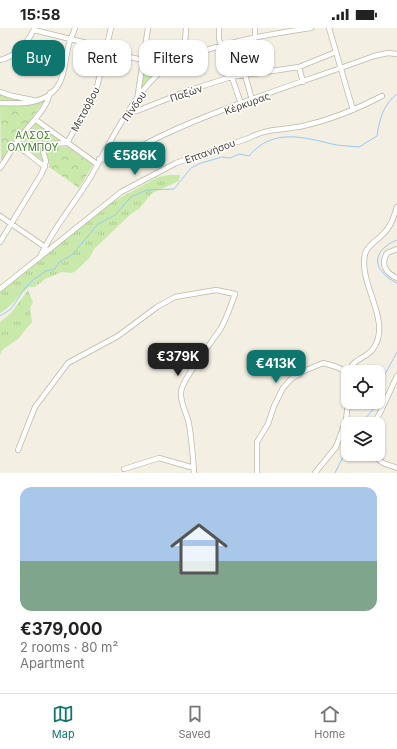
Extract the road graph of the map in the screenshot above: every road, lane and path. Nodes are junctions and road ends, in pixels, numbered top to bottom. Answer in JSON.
{"nodes":[{"id":1,"x":75,"y":28,"type":"edge"},
{"id":2,"x":111,"y":28,"type":"edge"},
{"id":3,"x":148,"y":28,"type":"edge"},
{"id":4,"x":186,"y":28,"type":"edge"},
{"id":5,"x":219,"y":28,"type":"edge"},
{"id":6,"x":255,"y":28,"type":"edge"},
{"id":7,"x":311,"y":28,"type":"edge"},
{"id":8,"x":329,"y":28,"type":"edge"},
{"id":9,"x":34,"y":29,"type":"edge"},
{"id":10,"x":289,"y":30,"type":"edge"},
{"id":11,"x":71,"y":38,"type":"junction"},
{"id":12,"x":255,"y":38,"type":"junction"},
{"id":13,"x":77,"y":40,"type":"edge"},
{"id":14,"x":109,"y":40,"type":"edge"},
{"id":15,"x":146,"y":40,"type":"edge"},
{"id":16,"x":185,"y":40,"type":"edge"},
{"id":17,"x":219,"y":40,"type":"edge"},
{"id":18,"x":247,"y":40,"type":"edge"},
{"id":19,"x":336,"y":52,"type":"junction"},
{"id":20,"x":397,"y":54,"type":"edge"},
{"id":21,"x":0,"y":60,"type":"edge"},
{"id":22,"x":299,"y":66,"type":"junction"},
{"id":23,"x":340,"y":69,"type":"junction"},
{"id":24,"x":274,"y":70,"type":"edge"},
{"id":25,"x":100,"y":76,"type":"edge"},
{"id":26,"x":141,"y":76,"type":"edge"},
{"id":27,"x":157,"y":76,"type":"edge"},
{"id":28,"x":238,"y":76,"type":"edge"},
{"id":29,"x":245,"y":76,"type":"edge"},
{"id":30,"x":231,"y":77,"type":"junction"},
{"id":31,"x":303,"y":82,"type":"junction"},
{"id":32,"x":0,"y":92,"type":"edge"},
{"id":33,"x":50,"y":93,"type":"junction"},
{"id":34,"x":382,"y":96,"type":"dead end"},
{"id":35,"x":37,"y":100,"type":"junction"},
{"id":36,"x":137,"y":100,"type":"junction"},
{"id":37,"x":252,"y":100,"type":"junction"},
{"id":38,"x":0,"y":103,"type":"edge"},
{"id":39,"x":241,"y":104,"type":"junction"},
{"id":40,"x":353,"y":110,"type":"junction"},
{"id":41,"x":129,"y":112,"type":"junction"},
{"id":42,"x":36,"y":120,"type":"junction"},
{"id":43,"x":67,"y":143,"type":"junction"},
{"id":44,"x":15,"y":146,"type":"junction"},
{"id":45,"x":98,"y":161,"type":"junction"},
{"id":46,"x":45,"y":166,"type":"junction"},
{"id":47,"x":0,"y":168,"type":"edge"},
{"id":48,"x":397,"y":207,"type":"edge"},
{"id":49,"x":0,"y":216,"type":"edge"},
{"id":50,"x":11,"y":224,"type":"junction"},
{"id":51,"x":0,"y":242,"type":"edge"},
{"id":52,"x":45,"y":247,"type":"junction"},
{"id":53,"x":397,"y":249,"type":"edge"},
{"id":54,"x":40,"y":256,"type":"junction"},
{"id":55,"x":397,"y":278,"type":"edge"},
{"id":56,"x":0,"y":288,"type":"edge"},
{"id":57,"x":352,"y":365,"type":"edge"},
{"id":58,"x":341,"y":369,"type":"edge"},
{"id":59,"x":397,"y":376,"type":"edge"},
{"id":60,"x":347,"y":409,"type":"edge"},
{"id":61,"x":378,"y":417,"type":"edge"},
{"id":62,"x":18,"y":450,"type":"dead end"},
{"id":63,"x":380,"y":461,"type":"edge"},
{"id":64,"x":397,"y":468,"type":"edge"},
{"id":65,"x":124,"y":469,"type":"dead end"},
{"id":66,"x":194,"y":470,"type":"edge"},
{"id":67,"x":257,"y":473,"type":"edge"},
{"id":68,"x":315,"y":473,"type":"edge"}],
"edges":[{"from":1,"to":11,"type":"street"},
{"from":2,"to":14,"type":"street","name":"Μετσόβου"},
{"from":3,"to":15,"type":"street"},
{"from":4,"to":16,"type":"street"},
{"from":5,"to":17,"type":"street"},
{"from":6,"to":12,"type":"street"},
{"from":7,"to":10,"type":"street","name":"Πίνδου"},
{"from":8,"to":19,"type":"street"},
{"from":9,"to":11,"type":"street"},
{"from":9,"to":21,"type":"street"},
{"from":10,"to":12,"type":"street","name":"Πίνδου"},
{"from":11,"to":13,"type":"street"},
{"from":11,"to":33,"type":"street"},
{"from":12,"to":18,"type":"street","name":"Πίνδου"},
{"from":19,"to":22,"type":"street","name":"Παξών"},
{"from":19,"to":23,"type":"street"},
{"from":20,"to":23,"type":"street","name":"Κέρκυρας"},
{"from":22,"to":24,"type":"street","name":"Παξών"},
{"from":22,"to":31,"type":"street"},
{"from":23,"to":31,"type":"street","name":"Κέρκυρας"},
{"from":23,"to":40,"type":"street"},
{"from":25,"to":43,"type":"street","name":"Μετσόβου"},
{"from":26,"to":36,"type":"street"},
{"from":27,"to":36,"type":"street","name":"Πίνδου"},
{"from":28,"to":30,"type":"street","name":"Παξών"},
{"from":29,"to":37,"type":"street"},
{"from":30,"to":39,"type":"street"},
{"from":30,"to":41,"type":"street","name":"Παξών"},
{"from":31,"to":37,"type":"street","name":"Κέρκυρας"},
{"from":32,"to":35,"type":"street"},
{"from":33,"to":35,"type":"street"},
{"from":33,"to":42,"type":"street"},
{"from":34,"to":40,"type":"street","name":"Επτανήσου"},
{"from":35,"to":38,"type":"street"},
{"from":36,"to":41,"type":"street","name":"Πίνδου"},
{"from":37,"to":39,"type":"street","name":"Κέρκυρας"},
{"from":39,"to":45,"type":"street","name":"Κέρκυρας"},
{"from":40,"to":54,"type":"street","name":"Επτανήσου"},
{"from":41,"to":45,"type":"street","name":"Πίνδου"},
{"from":42,"to":43,"type":"street"},
{"from":42,"to":44,"type":"street"},
{"from":43,"to":45,"type":"street"},
{"from":43,"to":46,"type":"street"},
{"from":44,"to":46,"type":"street"},
{"from":44,"to":47,"type":"street"},
{"from":45,"to":52,"type":"street","name":"Πίνδου"},
{"from":46,"to":50,"type":"street"},
{"from":48,"to":57,"type":"street"},
{"from":49,"to":50,"type":"street"},
{"from":50,"to":51,"type":"street"},
{"from":50,"to":52,"type":"street"},
{"from":52,"to":54,"type":"street","name":"Πίνδου"},
{"from":53,"to":55,"type":"street"},
{"from":54,"to":56,"type":"street","name":"Επτανήσου"},
{"from":58,"to":67,"type":"street"},
{"from":59,"to":61,"type":"street"},
{"from":60,"to":68,"type":"street"},
{"from":62,"to":66,"type":"street"},
{"from":63,"to":64,"type":"street"},
{"from":65,"to":66,"type":"street"}]}
